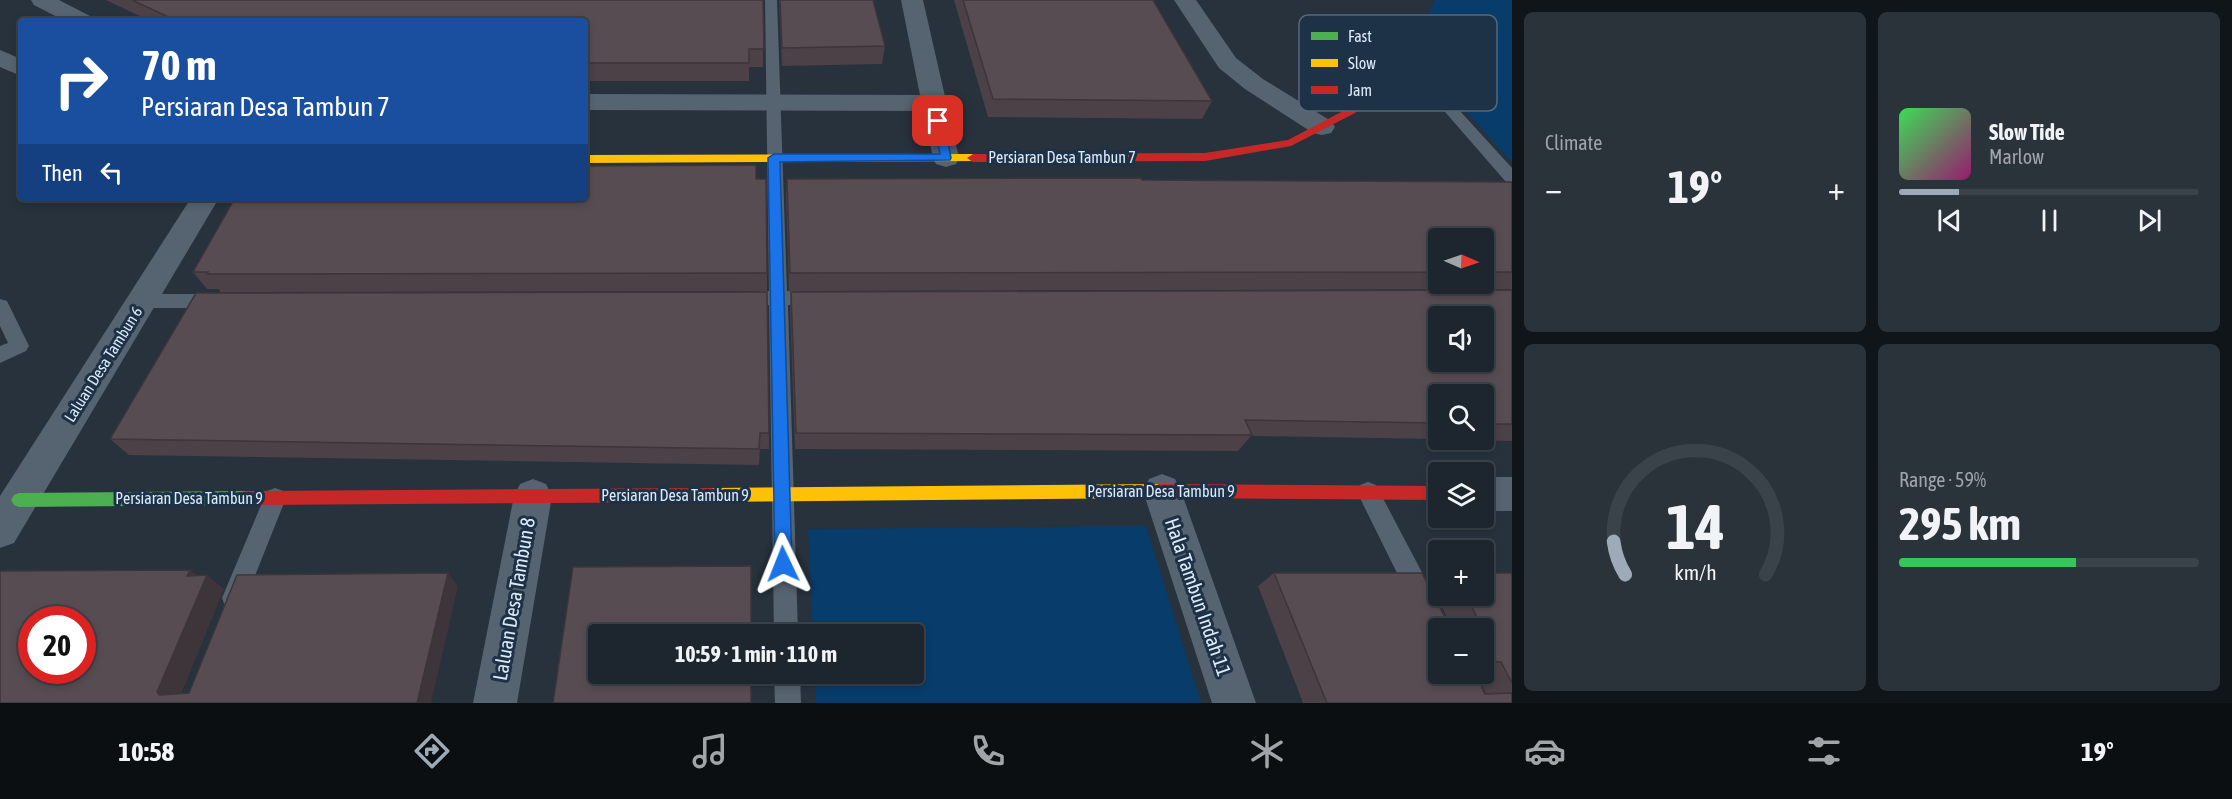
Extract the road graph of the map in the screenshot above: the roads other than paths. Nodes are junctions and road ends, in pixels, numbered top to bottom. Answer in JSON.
{"nodes":[{"id":1,"x":42,"y":0,"type":"edge"},
{"id":2,"x":912,"y":0,"type":"edge"},
{"id":3,"x":1185,"y":0,"type":"edge"},
{"id":4,"x":767,"y":7,"type":"edge"},
{"id":5,"x":76,"y":18,"type":"edge"},
{"id":6,"x":0,"y":57,"type":"edge"},
{"id":7,"x":18,"y":67,"type":"edge"},
{"id":8,"x":588,"y":102,"type":"edge"},
{"id":9,"x":773,"y":102,"type":"junction"},
{"id":10,"x":934,"y":103,"type":"junction"},
{"id":11,"x":1351,"y":111,"type":"edge"},
{"id":12,"x":1452,"y":111,"type":"edge"},
{"id":13,"x":1322,"y":127,"type":"junction"},
{"id":14,"x":774,"y":158,"type":"junction"},
{"id":15,"x":946,"y":158,"type":"junction"},
{"id":16,"x":588,"y":159,"type":"edge"},
{"id":17,"x":1512,"y":178,"type":"edge"},
{"id":18,"x":203,"y":201,"type":"edge"},
{"id":19,"x":717,"y":298,"type":"edge"},
{"id":20,"x":777,"y":298,"type":"junction"},
{"id":21,"x":837,"y":298,"type":"edge"},
{"id":22,"x":141,"y":301,"type":"junction"},
{"id":23,"x":237,"y":301,"type":"edge"},
{"id":24,"x":0,"y":306,"type":"edge"},
{"id":25,"x":0,"y":355,"type":"edge"},
{"id":26,"x":1162,"y":491,"type":"junction"},
{"id":27,"x":1368,"y":492,"type":"junction"},
{"id":28,"x":1428,"y":493,"type":"edge"},
{"id":29,"x":781,"y":494,"type":"junction"},
{"id":30,"x":1494,"y":494,"type":"edge"},
{"id":31,"x":1512,"y":494,"type":"edge"},
{"id":32,"x":533,"y":496,"type":"junction"},
{"id":33,"x":275,"y":498,"type":"junction"},
{"id":34,"x":19,"y":500,"type":"junction"},
{"id":35,"x":0,"y":530,"type":"edge"},
{"id":36,"x":227,"y":617,"type":"edge"},
{"id":37,"x":1432,"y":618,"type":"edge"},
{"id":38,"x":786,"y":624,"type":"edge"},
{"id":39,"x":787,"y":684,"type":"edge"},
{"id":40,"x":495,"y":703,"type":"edge"},
{"id":41,"x":788,"y":703,"type":"edge"},
{"id":42,"x":1234,"y":703,"type":"edge"}],
"edges":[{"from":1,"to":5,"type":"street"},
{"from":2,"to":10,"type":"street"},
{"from":3,"to":13,"type":"street"},
{"from":4,"to":9,"type":"lane"},
{"from":6,"to":7,"type":"street"},
{"from":8,"to":9,"type":"street"},
{"from":9,"to":10,"type":"street"},
{"from":9,"to":14,"type":"lane"},
{"from":10,"to":15,"type":"street"},
{"from":11,"to":13,"type":"street","name":"Persiaran Desa Tambun 7"},
{"from":12,"to":17,"type":"lane"},
{"from":13,"to":15,"type":"street","name":"Persiaran Desa Tambun 7"},
{"from":14,"to":15,"type":"street","name":"Persiaran Desa Tambun 7"},
{"from":14,"to":16,"type":"street","name":"Persiaran Desa Tambun 7"},
{"from":14,"to":20,"type":"lane"},
{"from":18,"to":22,"type":"street","name":"Laluan Desa Tambun 6"},
{"from":19,"to":20,"type":"lane"},
{"from":20,"to":21,"type":"lane"},
{"from":20,"to":29,"type":"lane"},
{"from":22,"to":23,"type":"lane"},
{"from":22,"to":34,"type":"street","name":"Laluan Desa Tambun 6"},
{"from":24,"to":25,"type":"lane"},
{"from":26,"to":27,"type":"street","name":"Persiaran Desa Tambun 9"},
{"from":26,"to":29,"type":"street","name":"Persiaran Desa Tambun 9"},
{"from":26,"to":42,"type":"street","name":"Hala Tambun Indah 11"},
{"from":27,"to":28,"type":"street","name":"Persiaran Desa Tambun 9"},
{"from":27,"to":37,"type":"lane"},
{"from":29,"to":32,"type":"street","name":"Persiaran Desa Tambun 9"},
{"from":29,"to":38,"type":"lane"},
{"from":30,"to":31,"type":"street"},
{"from":32,"to":33,"type":"street","name":"Persiaran Desa Tambun 9"},
{"from":32,"to":40,"type":"street","name":"Laluan Desa Tambun 8"},
{"from":33,"to":34,"type":"street","name":"Persiaran Desa Tambun 9"},
{"from":33,"to":36,"type":"lane"},
{"from":34,"to":35,"type":"street","name":"Laluan Desa Tambun 6"},
{"from":39,"to":41,"type":"lane"}]}
